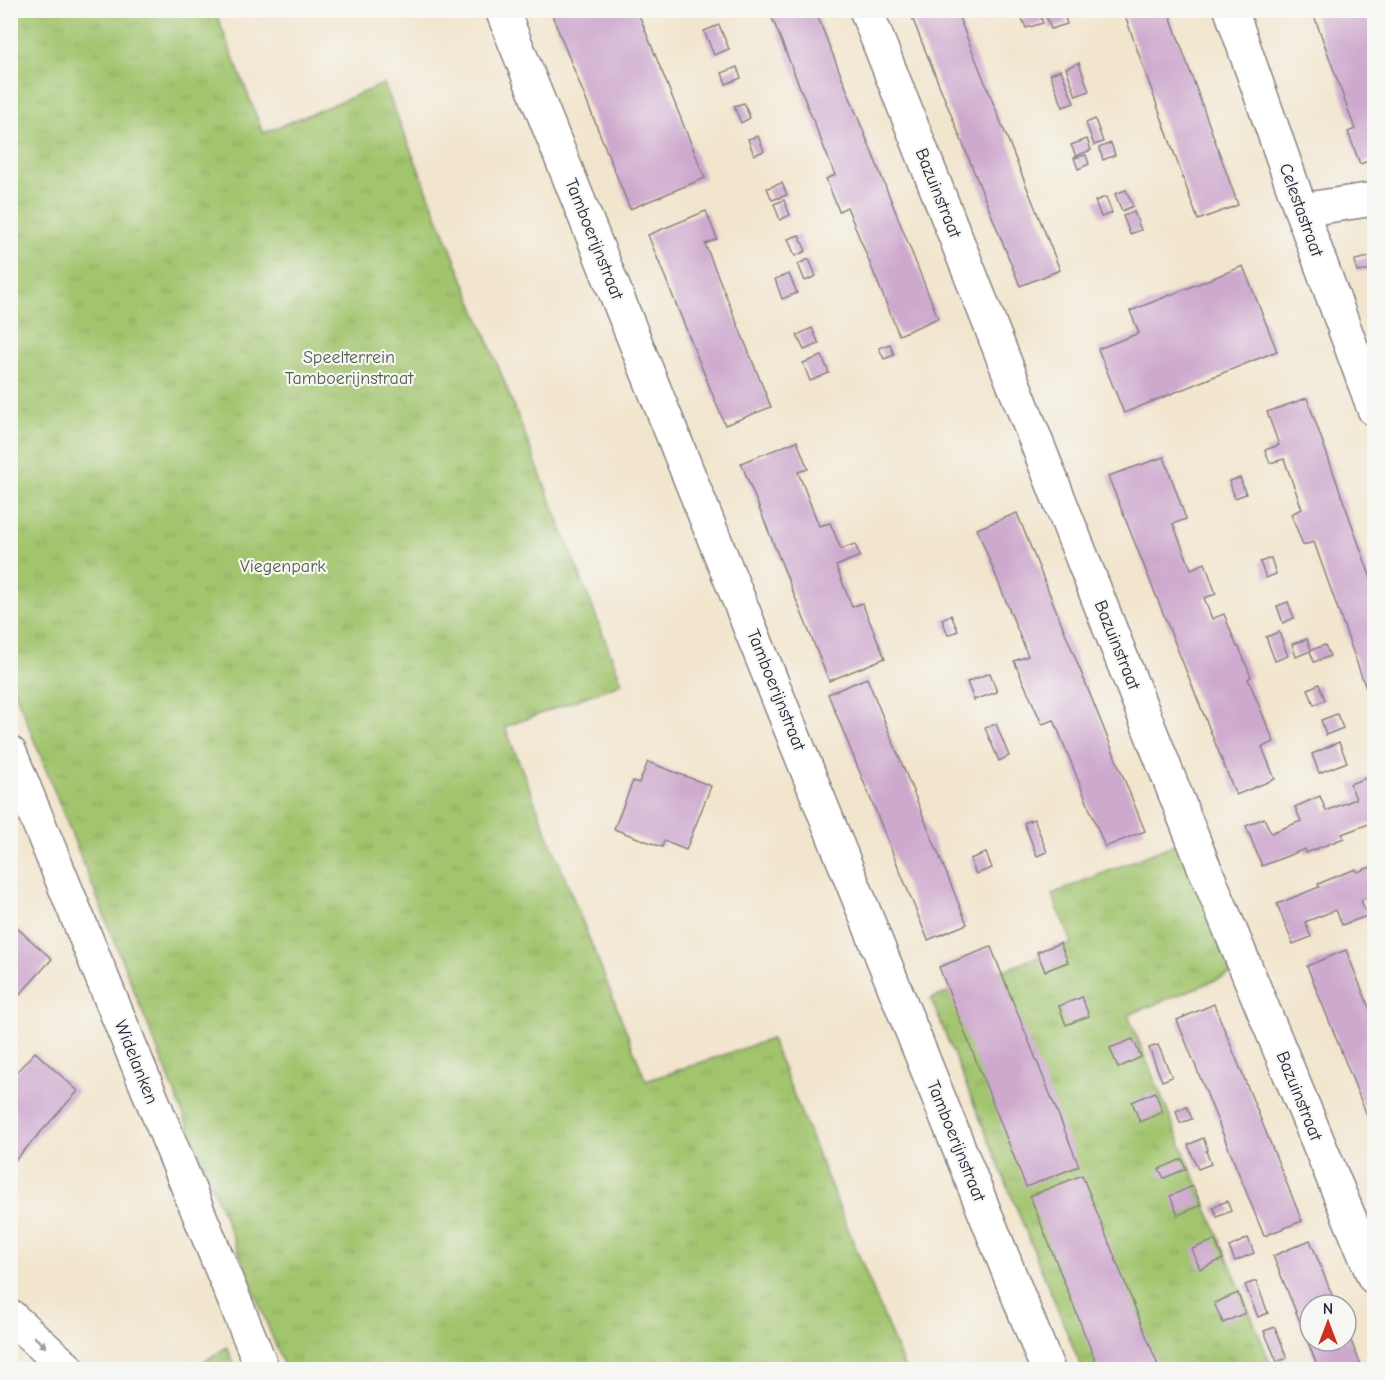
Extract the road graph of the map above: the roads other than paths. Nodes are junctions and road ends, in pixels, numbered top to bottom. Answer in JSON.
{"nodes":[{"id":1,"x":502,"y":10,"type":"edge"},
{"id":2,"x":866,"y":10,"type":"edge"},
{"id":3,"x":1231,"y":10,"type":"edge"},
{"id":4,"x":1374,"y":199,"type":"edge"},
{"id":5,"x":1301,"y":210,"type":"junction"},
{"id":6,"x":1374,"y":409,"type":"edge"},
{"id":7,"x":10,"y":753,"type":"edge"},
{"id":8,"x":1374,"y":1277,"type":"edge"},
{"id":9,"x":10,"y":1316,"type":"edge"},
{"id":10,"x":69,"y":1370,"type":"edge"},
{"id":11,"x":262,"y":1370,"type":"edge"},
{"id":12,"x":1048,"y":1370,"type":"edge"}],
"edges":[{"from":1,"to":12,"type":"street","name":"Tamboerijnstraat"},
{"from":2,"to":8,"type":"street","name":"Bazuinstraat"},
{"from":3,"to":5,"type":"street","name":"Celestastraat"},
{"from":4,"to":5,"type":"street"},
{"from":5,"to":6,"type":"street","name":"Celestastraat"},
{"from":7,"to":11,"type":"street","name":"Widelanken"},
{"from":9,"to":10,"type":"street","one_way":true}]}
